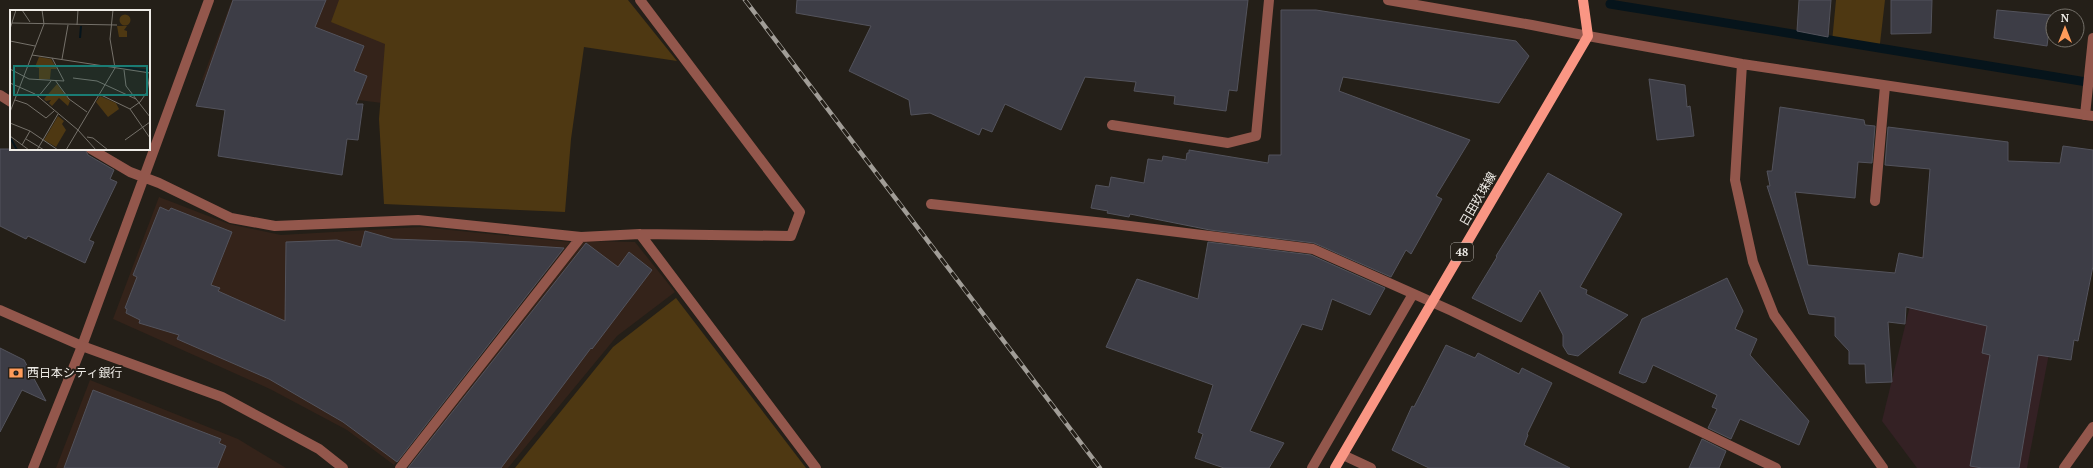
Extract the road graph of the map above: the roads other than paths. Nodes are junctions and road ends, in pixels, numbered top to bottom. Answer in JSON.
{"nodes":[{"id":1,"x":209,"y":0,"type":"edge"},
{"id":2,"x":640,"y":0,"type":"edge"},
{"id":3,"x":1269,"y":0,"type":"edge"},
{"id":4,"x":1388,"y":0,"type":"edge"},
{"id":5,"x":1583,"y":0,"type":"edge"},
{"id":6,"x":1588,"y":36,"type":"junction"},
{"id":7,"x":2093,"y":38,"type":"edge"},
{"id":8,"x":1742,"y":64,"type":"junction"},
{"id":9,"x":1884,"y":86,"type":"junction"},
{"id":10,"x":0,"y":95,"type":"edge"},
{"id":11,"x":10,"y":101,"type":"edge"},
{"id":12,"x":2089,"y":116,"type":"edge"},
{"id":13,"x":1112,"y":125,"type":"dead end"},
{"id":14,"x":94,"y":150,"type":"edge"},
{"id":15,"x":143,"y":177,"type":"junction"},
{"id":16,"x":1875,"y":201,"type":"dead end"},
{"id":17,"x":930,"y":204,"type":"dead end"},
{"id":18,"x":640,"y":234,"type":"junction"},
{"id":19,"x":581,"y":237,"type":"junction"},
{"id":20,"x":1413,"y":294,"type":"junction"},
{"id":21,"x":1433,"y":302,"type":"junction"},
{"id":22,"x":0,"y":310,"type":"edge"},
{"id":23,"x":82,"y":346,"type":"junction"},
{"id":24,"x":2093,"y":427,"type":"edge"},
{"id":25,"x":1343,"y":455,"type":"junction"},
{"id":26,"x":33,"y":468,"type":"edge"},
{"id":27,"x":343,"y":468,"type":"edge"},
{"id":28,"x":400,"y":468,"type":"edge"},
{"id":29,"x":816,"y":468,"type":"edge"},
{"id":30,"x":1312,"y":468,"type":"edge"},
{"id":31,"x":1335,"y":468,"type":"edge"},
{"id":32,"x":1371,"y":468,"type":"edge"},
{"id":33,"x":1776,"y":468,"type":"edge"},
{"id":34,"x":1883,"y":468,"type":"edge"},
{"id":35,"x":2064,"y":468,"type":"edge"}],
"edges":[{"from":1,"to":15,"type":"street"},
{"from":2,"to":18,"type":"street"},
{"from":3,"to":13,"type":"street"},
{"from":4,"to":6,"type":"street"},
{"from":5,"to":6,"type":"main road"},
{"from":6,"to":8,"type":"street"},
{"from":6,"to":21,"type":"main road","name":"日田玖珠線","number":"48"},
{"from":7,"to":12,"type":"street"},
{"from":8,"to":9,"type":"street"},
{"from":8,"to":34,"type":"street"},
{"from":9,"to":12,"type":"street"},
{"from":9,"to":16,"type":"street"},
{"from":10,"to":11,"type":"street"},
{"from":14,"to":15,"type":"street"},
{"from":15,"to":19,"type":"street"},
{"from":15,"to":23,"type":"street"},
{"from":17,"to":20,"type":"street"},
{"from":18,"to":19,"type":"street"},
{"from":18,"to":29,"type":"street"},
{"from":19,"to":28,"type":"street"},
{"from":20,"to":21,"type":"street"},
{"from":20,"to":30,"type":"street"},
{"from":21,"to":25,"type":"main road","name":"日田玖珠線","number":"48"},
{"from":21,"to":33,"type":"street"},
{"from":22,"to":23,"type":"street"},
{"from":23,"to":26,"type":"street"},
{"from":23,"to":27,"type":"street"},
{"from":24,"to":35,"type":"street"},
{"from":25,"to":31,"type":"main road","name":"日田玖珠線","number":"48"},
{"from":25,"to":32,"type":"street"}]}
